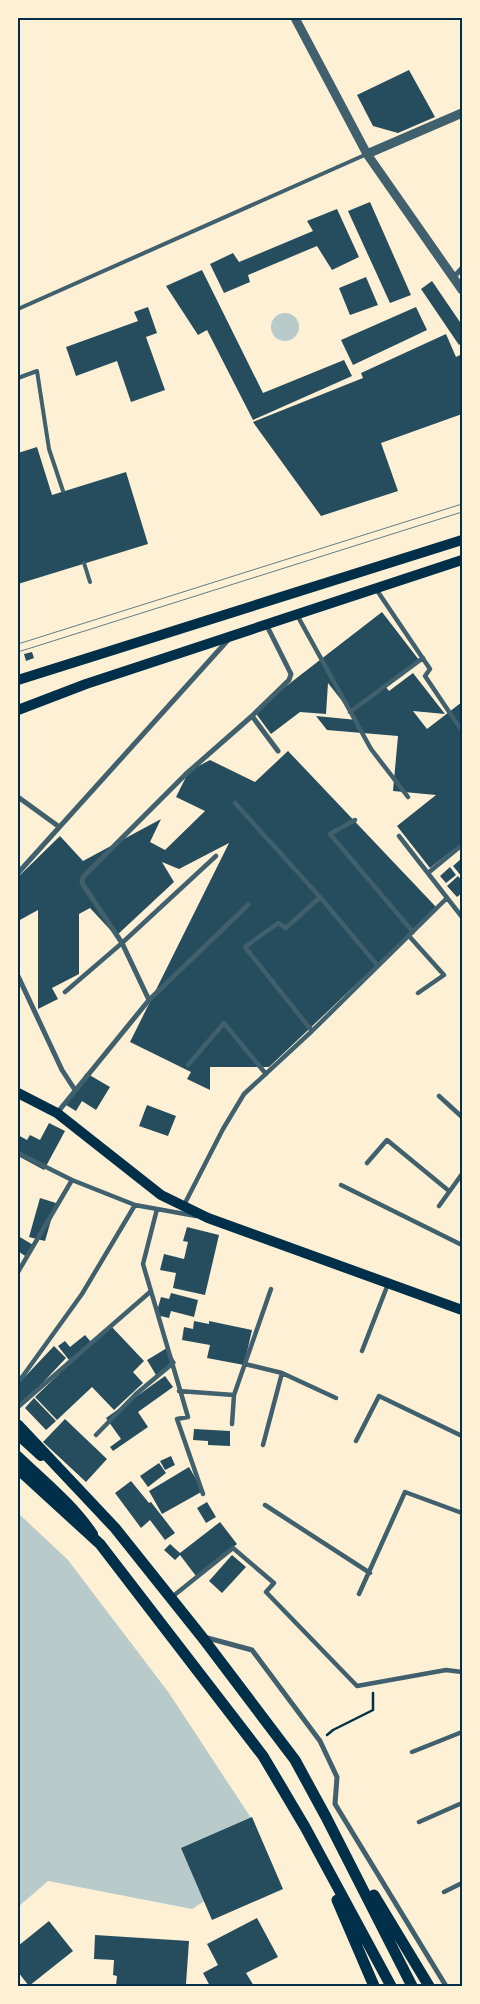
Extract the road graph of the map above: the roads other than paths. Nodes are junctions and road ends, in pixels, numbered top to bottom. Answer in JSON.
{"nodes":[{"id":1,"x":295,"y":18,"type":"edge"},
{"id":2,"x":462,"y":113,"type":"edge"},
{"id":3,"x":368,"y":154,"type":"junction"},
{"id":4,"x":462,"y":268,"type":"edge"},
{"id":5,"x":454,"y":278,"type":"junction"},
{"id":6,"x":462,"y":290,"type":"edge"},
{"id":7,"x":18,"y":309,"type":"edge"},
{"id":8,"x":18,"y":378,"type":"edge"},
{"id":9,"x":63,"y":492,"type":"dead end"},
{"id":10,"x":462,"y":540,"type":"edge"},
{"id":11,"x":462,"y":560,"type":"edge"},
{"id":12,"x":84,"y":564,"type":"dead end"},
{"id":13,"x":90,"y":582,"type":"dead end"},
{"id":14,"x":376,"y":588,"type":"junction"},
{"id":15,"x":297,"y":615,"type":"junction"},
{"id":16,"x":266,"y":624,"type":"junction"},
{"id":17,"x":232,"y":636,"type":"junction"},
{"id":18,"x":423,"y":658,"type":"junction"},
{"id":19,"x":20,"y":680,"type":"edge"},
{"id":20,"x":86,"y":684,"type":"junction"},
{"id":21,"x":18,"y":702,"type":"edge"},
{"id":22,"x":18,"y":710,"type":"edge"},
{"id":23,"x":350,"y":712,"type":"junction"},
{"id":24,"x":252,"y":716,"type":"junction"},
{"id":25,"x":462,"y":731,"type":"edge"},
{"id":26,"x":278,"y":751,"type":"dead end"},
{"id":27,"x":408,"y":797,"type":"dead end"},
{"id":28,"x":18,"y":798,"type":"edge"},
{"id":29,"x":235,"y":802,"type":"dead end"},
{"id":30,"x":354,"y":820,"type":"dead end"},
{"id":31,"x":58,"y":826,"type":"junction"},
{"id":32,"x":399,"y":836,"type":"dead end"},
{"id":33,"x":462,"y":845,"type":"edge"},
{"id":34,"x":216,"y":856,"type":"dead end"},
{"id":35,"x":18,"y":870,"type":"edge"},
{"id":36,"x":428,"y":873,"type":"junction"},
{"id":37,"x":320,"y":897,"type":"junction"},
{"id":38,"x":447,"y":898,"type":"junction"},
{"id":39,"x":248,"y":905,"type":"dead end"},
{"id":40,"x":462,"y":918,"type":"edge"},
{"id":41,"x":411,"y":934,"type":"junction"},
{"id":42,"x":122,"y":943,"type":"junction"},
{"id":43,"x":378,"y":966,"type":"junction"},
{"id":44,"x":18,"y":976,"type":"edge"},
{"id":45,"x":65,"y":992,"type":"dead end"},
{"id":46,"x":418,"y":992,"type":"dead end"},
{"id":47,"x":148,"y":1000,"type":"junction"},
{"id":48,"x":312,"y":1031,"type":"junction"},
{"id":49,"x":188,"y":1065,"type":"dead end"},
{"id":50,"x":266,"y":1074,"type":"junction"},
{"id":51,"x":75,"y":1090,"type":"junction"},
{"id":52,"x":18,"y":1092,"type":"edge"},
{"id":53,"x":439,"y":1096,"type":"dead end"},
{"id":54,"x":57,"y":1113,"type":"junction"},
{"id":55,"x":462,"y":1117,"type":"edge"},
{"id":56,"x":18,"y":1153,"type":"edge"},
{"id":57,"x":368,"y":1163,"type":"dead end"},
{"id":58,"x":462,"y":1174,"type":"edge"},
{"id":59,"x":72,"y":1180,"type":"junction"},
{"id":60,"x":340,"y":1185,"type":"dead end"},
{"id":61,"x":449,"y":1191,"type":"junction"},
{"id":62,"x":135,"y":1205,"type":"junction"},
{"id":63,"x":183,"y":1206,"type":"junction"},
{"id":64,"x":439,"y":1206,"type":"dead end"},
{"id":65,"x":157,"y":1209,"type":"junction"},
{"id":66,"x":208,"y":1218,"type":"junction"},
{"id":67,"x":462,"y":1245,"type":"edge"},
{"id":68,"x":18,"y":1272,"type":"edge"},
{"id":69,"x":388,"y":1283,"type":"junction"},
{"id":70,"x":270,"y":1289,"type":"dead end"},
{"id":71,"x":150,"y":1292,"type":"junction"},
{"id":72,"x":462,"y":1310,"type":"edge"},
{"id":73,"x":362,"y":1351,"type":"dead end"},
{"id":74,"x":172,"y":1364,"type":"junction"},
{"id":75,"x":245,"y":1364,"type":"junction"},
{"id":76,"x":282,"y":1373,"type":"junction"},
{"id":77,"x":20,"y":1380,"type":"dead end"},
{"id":78,"x":179,"y":1391,"type":"junction"},
{"id":79,"x":234,"y":1395,"type":"junction"},
{"id":80,"x":336,"y":1398,"type":"dead end"},
{"id":81,"x":18,"y":1407,"type":"edge"},
{"id":82,"x":232,"y":1424,"type":"dead end"},
{"id":83,"x":18,"y":1425,"type":"edge"},
{"id":84,"x":18,"y":1435,"type":"edge"},
{"id":85,"x":96,"y":1435,"type":"dead end"},
{"id":86,"x":462,"y":1436,"type":"edge"},
{"id":87,"x":356,"y":1441,"type":"dead end"},
{"id":88,"x":262,"y":1445,"type":"dead end"},
{"id":89,"x":18,"y":1456,"type":"edge"},
{"id":90,"x":18,"y":1469,"type":"edge"},
{"id":91,"x":203,"y":1494,"type":"dead end"},
{"id":92,"x":265,"y":1505,"type":"dead end"},
{"id":93,"x":462,"y":1514,"type":"edge"},
{"id":94,"x":115,"y":1528,"type":"junction"},
{"id":95,"x":100,"y":1544,"type":"junction"},
{"id":96,"x":370,"y":1573,"type":"junction"},
{"id":97,"x":359,"y":1594,"type":"dead end"},
{"id":98,"x":171,"y":1597,"type":"junction"},
{"id":99,"x":202,"y":1637,"type":"junction"},
{"id":100,"x":462,"y":1672,"type":"edge"},
{"id":101,"x":462,"y":1732,"type":"edge"},
{"id":102,"x":412,"y":1752,"type":"dead end"},
{"id":103,"x":462,"y":1804,"type":"edge"},
{"id":104,"x":326,"y":1817,"type":"junction"},
{"id":105,"x":419,"y":1822,"type":"dead end"},
{"id":106,"x":305,"y":1827,"type":"junction"},
{"id":107,"x":462,"y":1883,"type":"edge"},
{"id":108,"x":444,"y":1892,"type":"dead end"},
{"id":109,"x":374,"y":1986,"type":"edge"},
{"id":110,"x":391,"y":1986,"type":"edge"},
{"id":111,"x":412,"y":1986,"type":"edge"},
{"id":112,"x":429,"y":1986,"type":"edge"},
{"id":113,"x":446,"y":1986,"type":"edge"}],
"edges":[{"from":1,"to":3,"type":"street"},
{"from":2,"to":3,"type":"street"},
{"from":3,"to":5,"type":"street"},
{"from":3,"to":7,"type":"lane"},
{"from":4,"to":5,"type":"street"},
{"from":5,"to":6,"type":"street"},
{"from":8,"to":9,"type":"lane"},
{"from":10,"to":19,"type":"main road"},
{"from":11,"to":14,"type":"main road"},
{"from":12,"to":13,"type":"lane"},
{"from":14,"to":15,"type":"main road"},
{"from":14,"to":18,"type":"street"},
{"from":15,"to":16,"type":"main road"},
{"from":15,"to":23,"type":"street"},
{"from":16,"to":17,"type":"main road"},
{"from":16,"to":24,"type":"street"},
{"from":17,"to":20,"type":"main road"},
{"from":17,"to":31,"type":"street"},
{"from":18,"to":23,"type":"street"},
{"from":18,"to":25,"type":"street"},
{"from":20,"to":21,"type":"main road"},
{"from":20,"to":22,"type":"main road"},
{"from":23,"to":27,"type":"street"},
{"from":24,"to":26,"type":"street"},
{"from":24,"to":42,"type":"street"},
{"from":28,"to":31,"type":"street"},
{"from":29,"to":37,"type":"street"},
{"from":30,"to":41,"type":"street"},
{"from":31,"to":35,"type":"street"},
{"from":32,"to":36,"type":"street"},
{"from":33,"to":36,"type":"street"},
{"from":34,"to":42,"type":"street"},
{"from":36,"to":38,"type":"street"},
{"from":37,"to":43,"type":"street"},
{"from":37,"to":48,"type":"street"},
{"from":38,"to":40,"type":"street"},
{"from":38,"to":41,"type":"street"},
{"from":39,"to":47,"type":"street"},
{"from":41,"to":43,"type":"street"},
{"from":41,"to":46,"type":"street"},
{"from":42,"to":45,"type":"street"},
{"from":42,"to":47,"type":"street"},
{"from":43,"to":48,"type":"street"},
{"from":44,"to":51,"type":"street"},
{"from":47,"to":51,"type":"street"},
{"from":48,"to":50,"type":"street"},
{"from":49,"to":50,"type":"street"},
{"from":50,"to":63,"type":"street"},
{"from":51,"to":54,"type":"street"},
{"from":52,"to":54,"type":"main road"},
{"from":53,"to":55,"type":"street"},
{"from":54,"to":63,"type":"main road"},
{"from":56,"to":59,"type":"street"},
{"from":57,"to":61,"type":"street"},
{"from":58,"to":61,"type":"street"},
{"from":59,"to":62,"type":"street"},
{"from":59,"to":68,"type":"street"},
{"from":60,"to":67,"type":"street"},
{"from":61,"to":64,"type":"street"},
{"from":62,"to":65,"type":"street"},
{"from":62,"to":77,"type":"street"},
{"from":63,"to":66,"type":"main road"},
{"from":65,"to":66,"type":"street"},
{"from":65,"to":71,"type":"street"},
{"from":66,"to":69,"type":"main road"},
{"from":69,"to":72,"type":"main road"},
{"from":69,"to":73,"type":"street"},
{"from":70,"to":75,"type":"street"},
{"from":71,"to":74,"type":"street"},
{"from":71,"to":81,"type":"street"},
{"from":74,"to":78,"type":"street"},
{"from":74,"to":85,"type":"street"},
{"from":75,"to":76,"type":"street"},
{"from":75,"to":79,"type":"street"},
{"from":76,"to":80,"type":"street"},
{"from":76,"to":88,"type":"street"},
{"from":78,"to":79,"type":"street"},
{"from":78,"to":91,"type":"street"},
{"from":79,"to":82,"type":"street"},
{"from":83,"to":94,"type":"main road"},
{"from":84,"to":94,"type":"main road"},
{"from":86,"to":87,"type":"street"},
{"from":89,"to":95,"type":"main road"},
{"from":90,"to":95,"type":"main road"},
{"from":92,"to":96,"type":"street"},
{"from":93,"to":96,"type":"street"},
{"from":94,"to":98,"type":"main road"},
{"from":95,"to":106,"type":"main road"},
{"from":96,"to":97,"type":"street"},
{"from":98,"to":99,"type":"main road"},
{"from":98,"to":100,"type":"street"},
{"from":99,"to":104,"type":"main road"},
{"from":99,"to":113,"type":"street"},
{"from":101,"to":102,"type":"street"},
{"from":103,"to":105,"type":"street"},
{"from":104,"to":111,"type":"main road"},
{"from":104,"to":112,"type":"main road"},
{"from":106,"to":109,"type":"main road"},
{"from":106,"to":110,"type":"main road"},
{"from":107,"to":108,"type":"street"}]}
